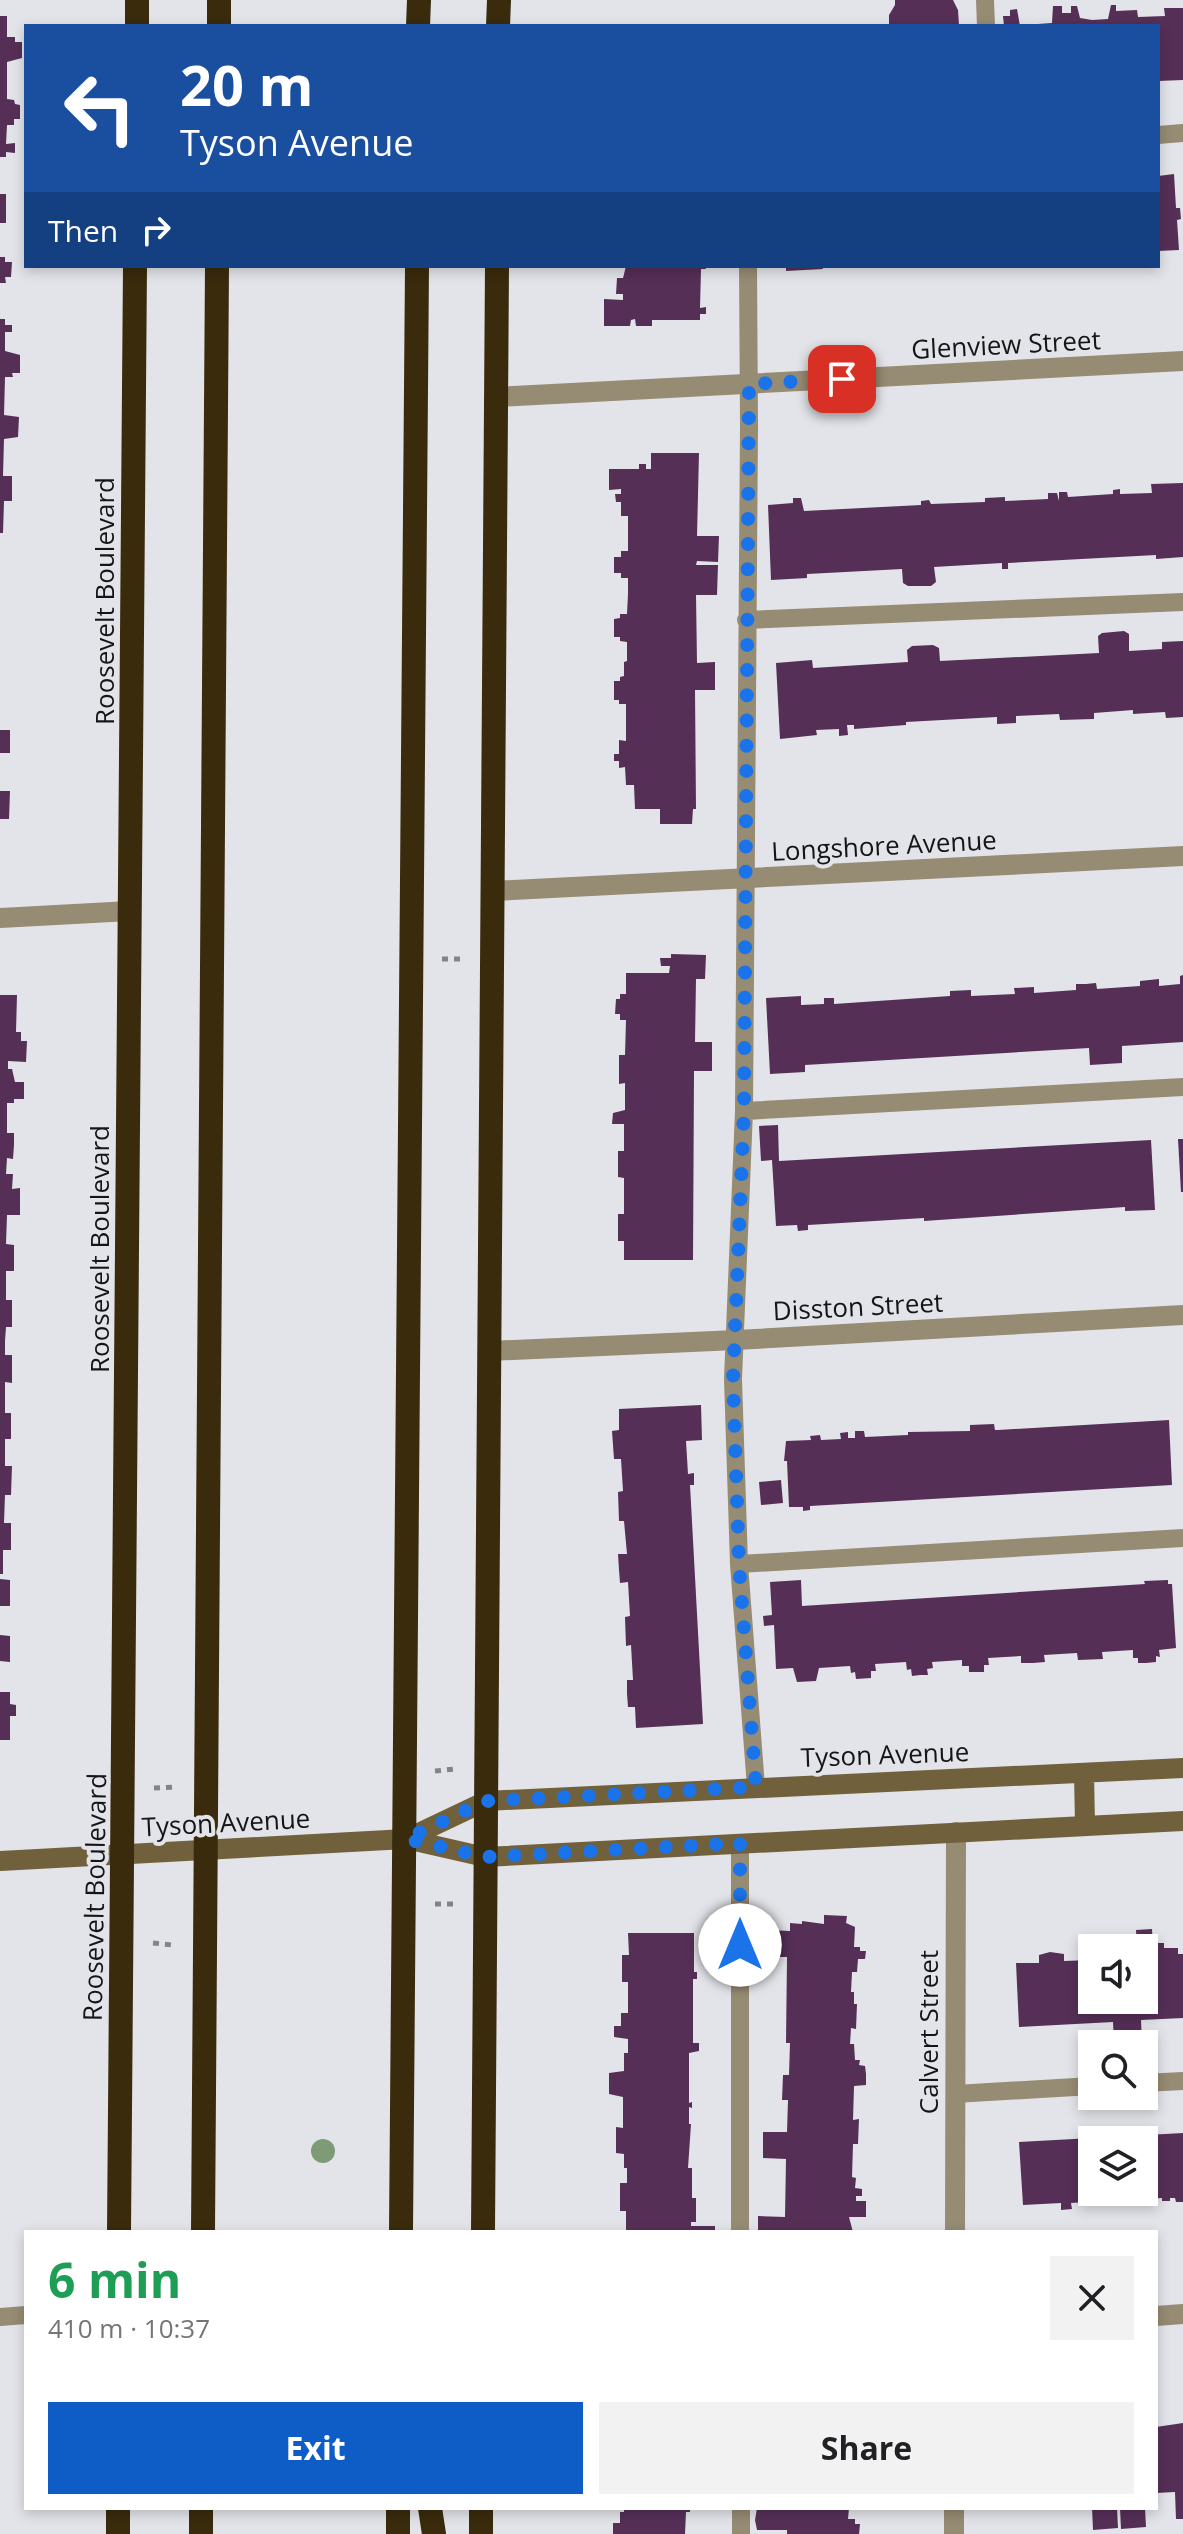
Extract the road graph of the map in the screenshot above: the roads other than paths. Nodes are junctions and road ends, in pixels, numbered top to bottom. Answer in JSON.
{"nodes":[{"id":1,"x":137,"y":0,"type":"edge"},
{"id":2,"x":219,"y":0,"type":"edge"},
{"id":3,"x":419,"y":0,"type":"edge"},
{"id":4,"x":499,"y":0,"type":"edge"},
{"id":5,"x":985,"y":0,"type":"edge"},
{"id":6,"x":137,"y":24,"type":"edge"},
{"id":7,"x":219,"y":24,"type":"edge"},
{"id":8,"x":418,"y":24,"type":"edge"},
{"id":9,"x":498,"y":24,"type":"edge"},
{"id":10,"x":986,"y":24,"type":"edge"},
{"id":11,"x":1183,"y":133,"type":"edge"},
{"id":12,"x":1160,"y":135,"type":"edge"},
{"id":13,"x":135,"y":268,"type":"edge"},
{"id":14,"x":217,"y":268,"type":"edge"},
{"id":15,"x":417,"y":268,"type":"edge"},
{"id":16,"x":497,"y":268,"type":"edge"},
{"id":17,"x":748,"y":268,"type":"edge"},
{"id":18,"x":1183,"y":361,"type":"edge"},
{"id":19,"x":749,"y":384,"type":"junction"},
{"id":20,"x":496,"y":397,"type":"junction"},
{"id":21,"x":1183,"y":602,"type":"edge"},
{"id":22,"x":746,"y":620,"type":"junction"},
{"id":23,"x":1183,"y":856,"type":"edge"},
{"id":24,"x":746,"y":880,"type":"junction"},
{"id":25,"x":493,"y":891,"type":"junction"},
{"id":26,"x":130,"y":911,"type":"junction"},
{"id":27,"x":0,"y":918,"type":"edge"},
{"id":28,"x":1183,"y":1087,"type":"edge"},
{"id":29,"x":744,"y":1111,"type":"junction"},
{"id":30,"x":1183,"y":1315,"type":"edge"},
{"id":31,"x":736,"y":1340,"type":"junction"},
{"id":32,"x":489,"y":1351,"type":"junction"},
{"id":33,"x":1183,"y":1538,"type":"edge"},
{"id":34,"x":739,"y":1564,"type":"junction"},
{"id":35,"x":1183,"y":1768,"type":"edge"},
{"id":36,"x":1084,"y":1773,"type":"junction"},
{"id":37,"x":756,"y":1787,"type":"junction"},
{"id":38,"x":486,"y":1801,"type":"junction"},
{"id":39,"x":1183,"y":1821,"type":"edge"},
{"id":40,"x":1085,"y":1825,"type":"junction"},
{"id":41,"x":956,"y":1832,"type":"junction"},
{"id":42,"x":406,"y":1839,"type":"junction"},
{"id":43,"x":740,"y":1843,"type":"junction"},
{"id":44,"x":206,"y":1850,"type":"junction"},
{"id":45,"x":124,"y":1854,"type":"junction"},
{"id":46,"x":485,"y":1857,"type":"junction"},
{"id":47,"x":0,"y":1861,"type":"edge"},
{"id":48,"x":1183,"y":2081,"type":"edge"},
{"id":49,"x":1158,"y":2082,"type":"edge"},
{"id":50,"x":1078,"y":2087,"type":"edge"},
{"id":51,"x":955,"y":2094,"type":"junction"},
{"id":52,"x":119,"y":2230,"type":"edge"},
{"id":53,"x":203,"y":2230,"type":"edge"},
{"id":54,"x":401,"y":2230,"type":"edge"},
{"id":55,"x":483,"y":2230,"type":"edge"},
{"id":56,"x":740,"y":2230,"type":"edge"},
{"id":57,"x":955,"y":2230,"type":"edge"},
{"id":58,"x":1183,"y":2314,"type":"edge"},
{"id":59,"x":24,"y":2315,"type":"edge"},
{"id":60,"x":1158,"y":2316,"type":"edge"},
{"id":61,"x":0,"y":2317,"type":"edge"},
{"id":62,"x":118,"y":2510,"type":"edge"},
{"id":63,"x":201,"y":2510,"type":"edge"},
{"id":64,"x":398,"y":2510,"type":"edge"},
{"id":65,"x":430,"y":2510,"type":"edge"},
{"id":66,"x":481,"y":2510,"type":"edge"},
{"id":67,"x":741,"y":2510,"type":"edge"},
{"id":68,"x":954,"y":2510,"type":"edge"},
{"id":69,"x":118,"y":2534,"type":"edge"},
{"id":70,"x":201,"y":2534,"type":"edge"},
{"id":71,"x":398,"y":2534,"type":"edge"},
{"id":72,"x":434,"y":2534,"type":"edge"},
{"id":73,"x":481,"y":2534,"type":"edge"},
{"id":74,"x":741,"y":2534,"type":"edge"},
{"id":75,"x":954,"y":2534,"type":"edge"}],
"edges":[{"from":1,"to":6,"type":"highway"},
{"from":2,"to":7,"type":"highway"},
{"from":3,"to":8,"type":"highway"},
{"from":4,"to":9,"type":"highway"},
{"from":5,"to":10,"type":"lane"},
{"from":11,"to":12,"type":"lane"},
{"from":13,"to":26,"type":"highway","name":"Roosevelt Boulevard"},
{"from":14,"to":44,"type":"highway"},
{"from":15,"to":42,"type":"highway"},
{"from":16,"to":20,"type":"highway"},
{"from":17,"to":19,"type":"lane"},
{"from":18,"to":19,"type":"street","name":"Glenview Street"},
{"from":19,"to":20,"type":"street","name":"Glenview Street"},
{"from":19,"to":22,"type":"lane"},
{"from":20,"to":25,"type":"highway"},
{"from":21,"to":22,"type":"lane"},
{"from":22,"to":24,"type":"lane"},
{"from":23,"to":24,"type":"street","name":"Longshore Avenue"},
{"from":24,"to":25,"type":"street","name":"Longshore Avenue"},
{"from":24,"to":29,"type":"lane"},
{"from":25,"to":32,"type":"highway"},
{"from":26,"to":27,"type":"street"},
{"from":26,"to":45,"type":"highway","name":"Roosevelt Boulevard"},
{"from":28,"to":29,"type":"lane"},
{"from":29,"to":31,"type":"lane"},
{"from":30,"to":31,"type":"street","name":"Disston Street"},
{"from":31,"to":32,"type":"street","name":"Disston Street"},
{"from":31,"to":34,"type":"lane"},
{"from":32,"to":38,"type":"highway"},
{"from":33,"to":34,"type":"lane"},
{"from":34,"to":37,"type":"lane"},
{"from":35,"to":36,"type":"street","name":"Tyson Avenue"},
{"from":36,"to":37,"type":"street","name":"Tyson Avenue"},
{"from":36,"to":40,"type":"street"},
{"from":37,"to":38,"type":"street","name":"Tyson Avenue"},
{"from":38,"to":42,"type":"street","name":"Tyson Avenue"},
{"from":38,"to":46,"type":"highway"},
{"from":39,"to":40,"type":"street","name":"Tyson Avenue"},
{"from":40,"to":41,"type":"street","name":"Tyson Avenue"},
{"from":41,"to":43,"type":"street","name":"Tyson Avenue"},
{"from":41,"to":51,"type":"street","name":"Calvert Street"},
{"from":42,"to":44,"type":"street","name":"Tyson Avenue"},
{"from":42,"to":46,"type":"street","name":"Tyson Avenue"},
{"from":42,"to":54,"type":"highway"},
{"from":43,"to":46,"type":"street","name":"Tyson Avenue"},
{"from":43,"to":56,"type":"lane"},
{"from":44,"to":45,"type":"street","name":"Tyson Avenue"},
{"from":44,"to":53,"type":"highway"},
{"from":45,"to":47,"type":"street","name":"Tyson Avenue"},
{"from":45,"to":52,"type":"highway","name":"Roosevelt Boulevard"},
{"from":46,"to":55,"type":"highway"},
{"from":48,"to":49,"type":"lane"},
{"from":50,"to":51,"type":"lane"},
{"from":51,"to":57,"type":"street","name":"Calvert Street"},
{"from":58,"to":60,"type":"street"},
{"from":59,"to":61,"type":"lane"},
{"from":62,"to":69,"type":"highway"},
{"from":63,"to":70,"type":"highway"},
{"from":64,"to":71,"type":"highway"},
{"from":65,"to":72,"type":"highway"},
{"from":66,"to":73,"type":"highway"},
{"from":67,"to":74,"type":"lane"},
{"from":68,"to":75,"type":"street"}]}
